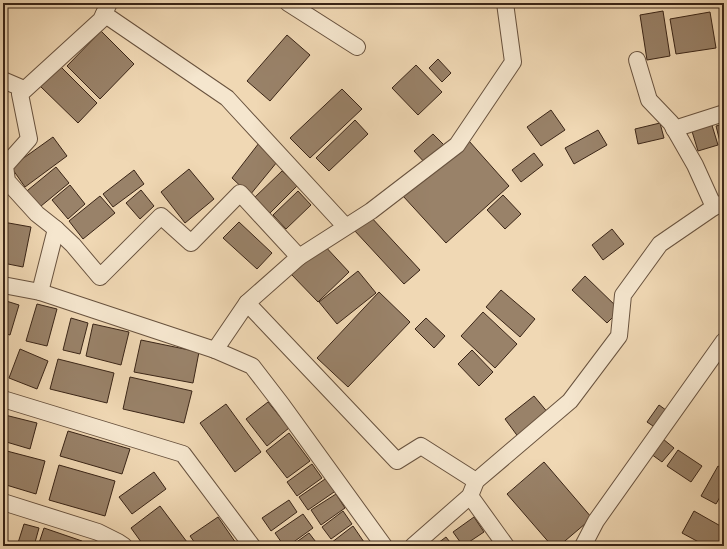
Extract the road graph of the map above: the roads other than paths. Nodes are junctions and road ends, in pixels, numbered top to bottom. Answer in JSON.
{"nodes":[{"id":1,"x":288,"y":3,"type":"edge"},
{"id":2,"x":505,"y":3,"type":"edge"},
{"id":3,"x":106,"y":8,"type":"edge"},
{"id":4,"x":357,"y":47,"type":"dead end"},
{"id":5,"x":637,"y":60,"type":"dead end"},
{"id":6,"x":3,"y":80,"type":"edge"},
{"id":7,"x":24,"y":89,"type":"junction"},
{"id":8,"x":724,"y":113,"type":"edge"},
{"id":9,"x":674,"y":130,"type":"junction"},
{"id":10,"x":719,"y":205,"type":"edge"},
{"id":11,"x":345,"y":226,"type":"junction"},
{"id":12,"x":56,"y":229,"type":"junction"},
{"id":13,"x":299,"y":257,"type":"junction"},
{"id":14,"x":3,"y":285,"type":"edge"},
{"id":15,"x":40,"y":292,"type":"junction"},
{"id":16,"x":247,"y":303,"type":"junction"},
{"id":17,"x":724,"y":341,"type":"edge"},
{"id":18,"x":215,"y":350,"type":"junction"},
{"id":19,"x":3,"y":399,"type":"edge"},
{"id":20,"x":476,"y":481,"type":"junction"},
{"id":21,"x":470,"y":496,"type":"junction"},
{"id":22,"x":3,"y":502,"type":"edge"},
{"id":23,"x":124,"y":546,"type":"edge"},
{"id":24,"x":252,"y":546,"type":"edge"},
{"id":25,"x":384,"y":546,"type":"edge"},
{"id":26,"x":413,"y":546,"type":"edge"},
{"id":27,"x":506,"y":546,"type":"edge"},
{"id":28,"x":583,"y":546,"type":"edge"}],
"edges":[{"from":1,"to":4,"type":"street"},
{"from":2,"to":11,"type":"street"},
{"from":3,"to":7,"type":"street"},
{"from":3,"to":11,"type":"street"},
{"from":5,"to":9,"type":"street"},
{"from":6,"to":7,"type":"street"},
{"from":7,"to":12,"type":"street"},
{"from":8,"to":9,"type":"street"},
{"from":9,"to":10,"type":"street"},
{"from":10,"to":20,"type":"street"},
{"from":11,"to":13,"type":"street"},
{"from":12,"to":13,"type":"street"},
{"from":12,"to":15,"type":"street"},
{"from":13,"to":16,"type":"street"},
{"from":14,"to":15,"type":"street"},
{"from":15,"to":18,"type":"street"},
{"from":16,"to":18,"type":"street"},
{"from":16,"to":20,"type":"street"},
{"from":17,"to":28,"type":"street"},
{"from":18,"to":25,"type":"street"},
{"from":19,"to":24,"type":"street"},
{"from":20,"to":21,"type":"street"},
{"from":21,"to":26,"type":"street"},
{"from":21,"to":27,"type":"street"},
{"from":22,"to":23,"type":"street"}]}
